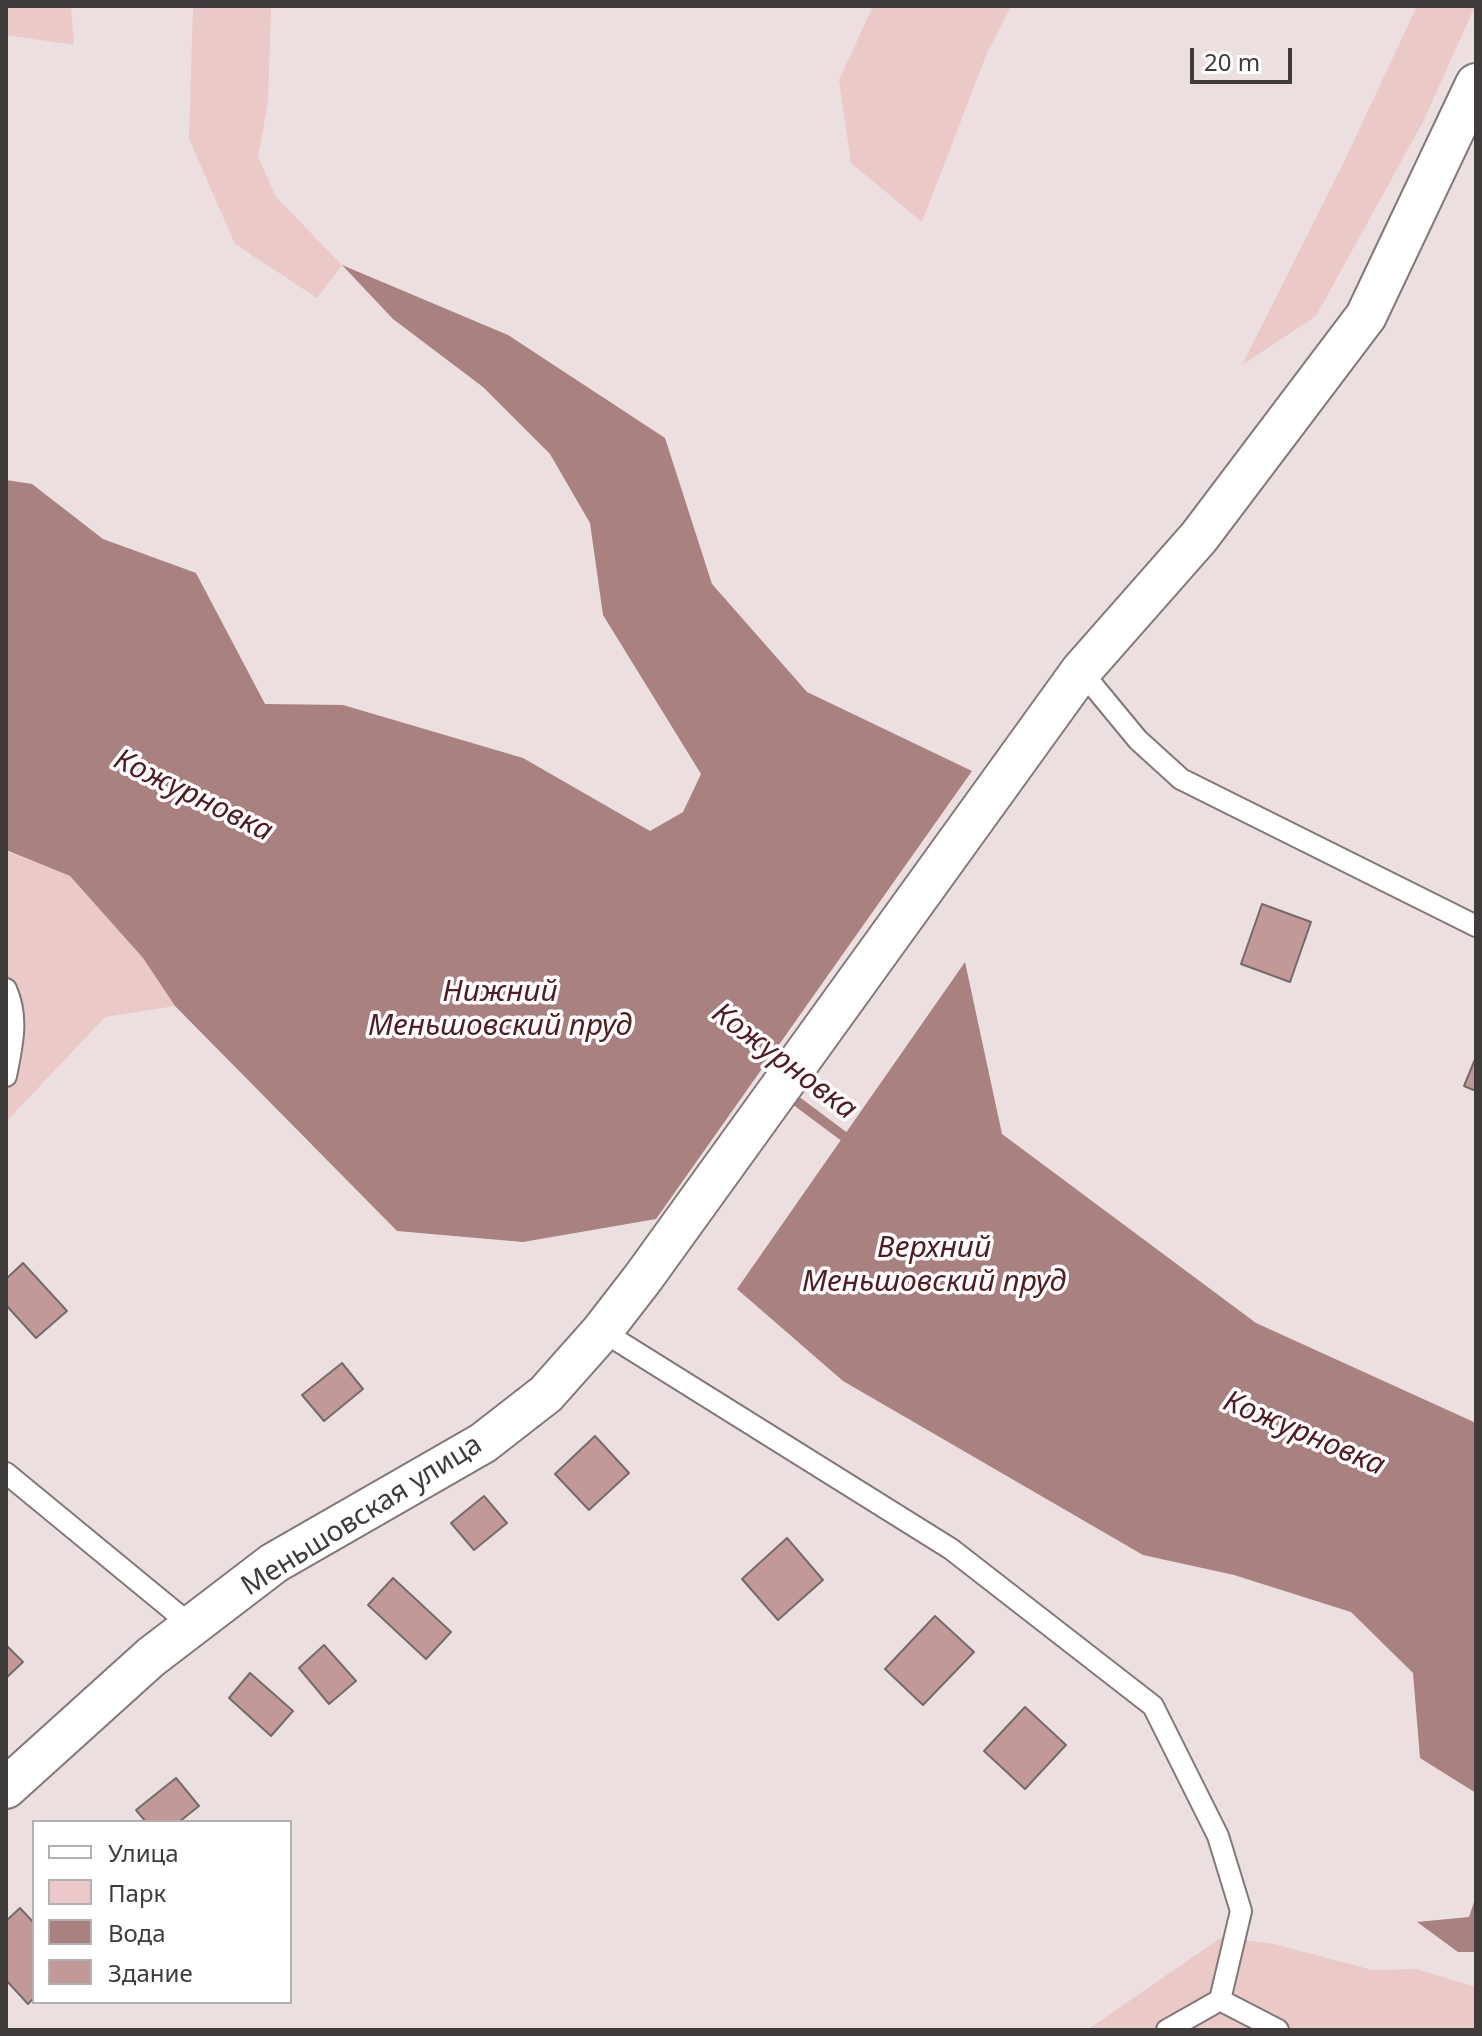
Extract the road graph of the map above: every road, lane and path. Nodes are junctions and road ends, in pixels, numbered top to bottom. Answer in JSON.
{"nodes":[{"id":1,"x":1476,"y":84,"type":"edge"},
{"id":2,"x":1081,"y":671,"type":"junction"},
{"id":3,"x":1476,"y":926,"type":"edge"},
{"id":4,"x":6,"y":989,"type":"edge"},
{"id":5,"x":6,"y":1076,"type":"edge"},
{"id":6,"x":602,"y":1331,"type":"junction"},
{"id":7,"x":6,"y":1473,"type":"edge"},
{"id":8,"x":192,"y":1626,"type":"junction"},
{"id":9,"x":6,"y":1788,"type":"edge"},
{"id":10,"x":1220,"y":2000,"type":"junction"},
{"id":11,"x":1167,"y":2030,"type":"edge"},
{"id":12,"x":1278,"y":2030,"type":"edge"}],
"edges":[{"from":1,"to":2,"type":"street","name":"Меньшовская улица"},
{"from":2,"to":3,"type":"lane"},
{"from":2,"to":6,"type":"street","name":"Меньшовская улица"},
{"from":4,"to":5,"type":"lane"},
{"from":6,"to":8,"type":"street","name":"Меньшовская улица"},
{"from":6,"to":10,"type":"lane"},
{"from":7,"to":8,"type":"lane"},
{"from":8,"to":9,"type":"street","name":"Меньшовская улица"},
{"from":10,"to":11,"type":"lane"},
{"from":10,"to":12,"type":"lane"}]}
